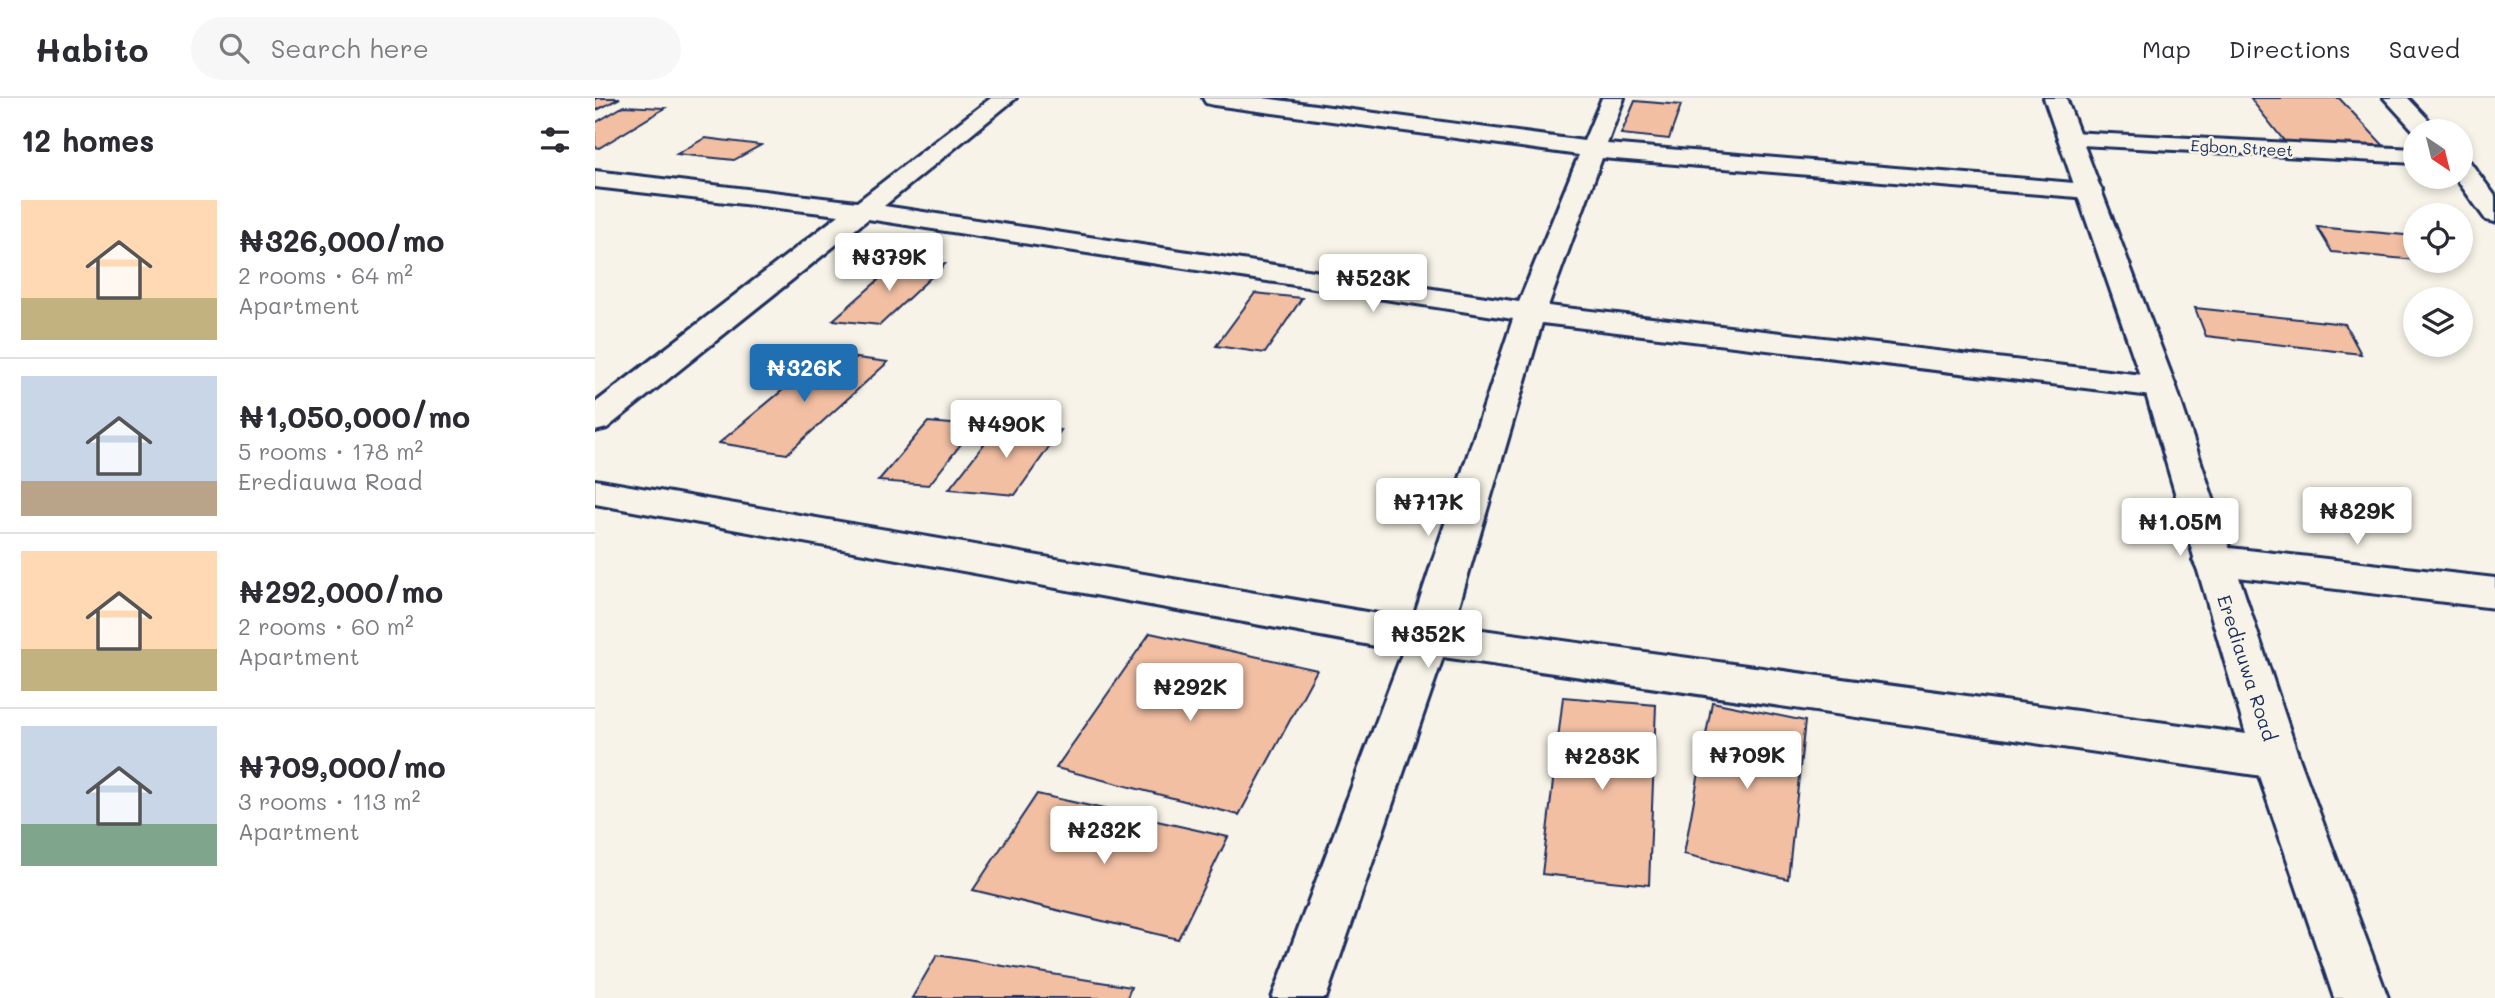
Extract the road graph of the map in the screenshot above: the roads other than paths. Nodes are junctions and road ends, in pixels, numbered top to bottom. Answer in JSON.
{"nodes":[{"id":1,"x":1005,"y":98,"type":"edge"},
{"id":2,"x":1214,"y":98,"type":"edge"},
{"id":3,"x":1613,"y":98,"type":"edge"},
{"id":4,"x":2055,"y":98,"type":"edge"},
{"id":5,"x":2395,"y":98,"type":"edge"},
{"id":6,"x":2415,"y":119,"type":"edge"},
{"id":7,"x":2070,"y":139,"type":"junction"},
{"id":8,"x":1594,"y":150,"type":"junction"},
{"id":9,"x":2403,"y":155,"type":"edge"},
{"id":10,"x":2473,"y":172,"type":"edge"},
{"id":11,"x":595,"y":179,"type":"edge"},
{"id":12,"x":2089,"y":190,"type":"junction"},
{"id":13,"x":861,"y":210,"type":"junction"},
{"id":14,"x":2495,"y":214,"type":"edge"},
{"id":15,"x":1530,"y":313,"type":"junction"},
{"id":16,"x":2159,"y":387,"type":"junction"},
{"id":17,"x":595,"y":420,"type":"edge"},
{"id":18,"x":595,"y":492,"type":"edge"},
{"id":19,"x":2212,"y":560,"type":"junction"},
{"id":20,"x":2495,"y":593,"type":"edge"},
{"id":21,"x":1428,"y":639,"type":"junction"},
{"id":22,"x":2276,"y":758,"type":"junction"},
{"id":23,"x":1299,"y":998,"type":"edge"},
{"id":24,"x":2361,"y":998,"type":"edge"}],
"edges":[{"from":1,"to":13,"type":"street"},
{"from":2,"to":8,"type":"street"},
{"from":3,"to":8,"type":"street"},
{"from":4,"to":7,"type":"street","name":"Erediauwa Road"},
{"from":5,"to":6,"type":"street"},
{"from":7,"to":9,"type":"street","name":"Egbon Street"},
{"from":7,"to":12,"type":"street","name":"Erediauwa Road"},
{"from":8,"to":12,"type":"street"},
{"from":8,"to":15,"type":"street"},
{"from":10,"to":14,"type":"street"},
{"from":11,"to":13,"type":"street"},
{"from":12,"to":16,"type":"street","name":"Erediauwa Road"},
{"from":13,"to":15,"type":"street"},
{"from":13,"to":17,"type":"street"},
{"from":15,"to":16,"type":"street"},
{"from":15,"to":21,"type":"street"},
{"from":16,"to":19,"type":"street","name":"Erediauwa Road"},
{"from":18,"to":21,"type":"street"},
{"from":19,"to":20,"type":"street"},
{"from":19,"to":22,"type":"street","name":"Erediauwa Road"},
{"from":21,"to":22,"type":"street"},
{"from":21,"to":23,"type":"street"},
{"from":22,"to":24,"type":"street","name":"Erediauwa Road"}]}
